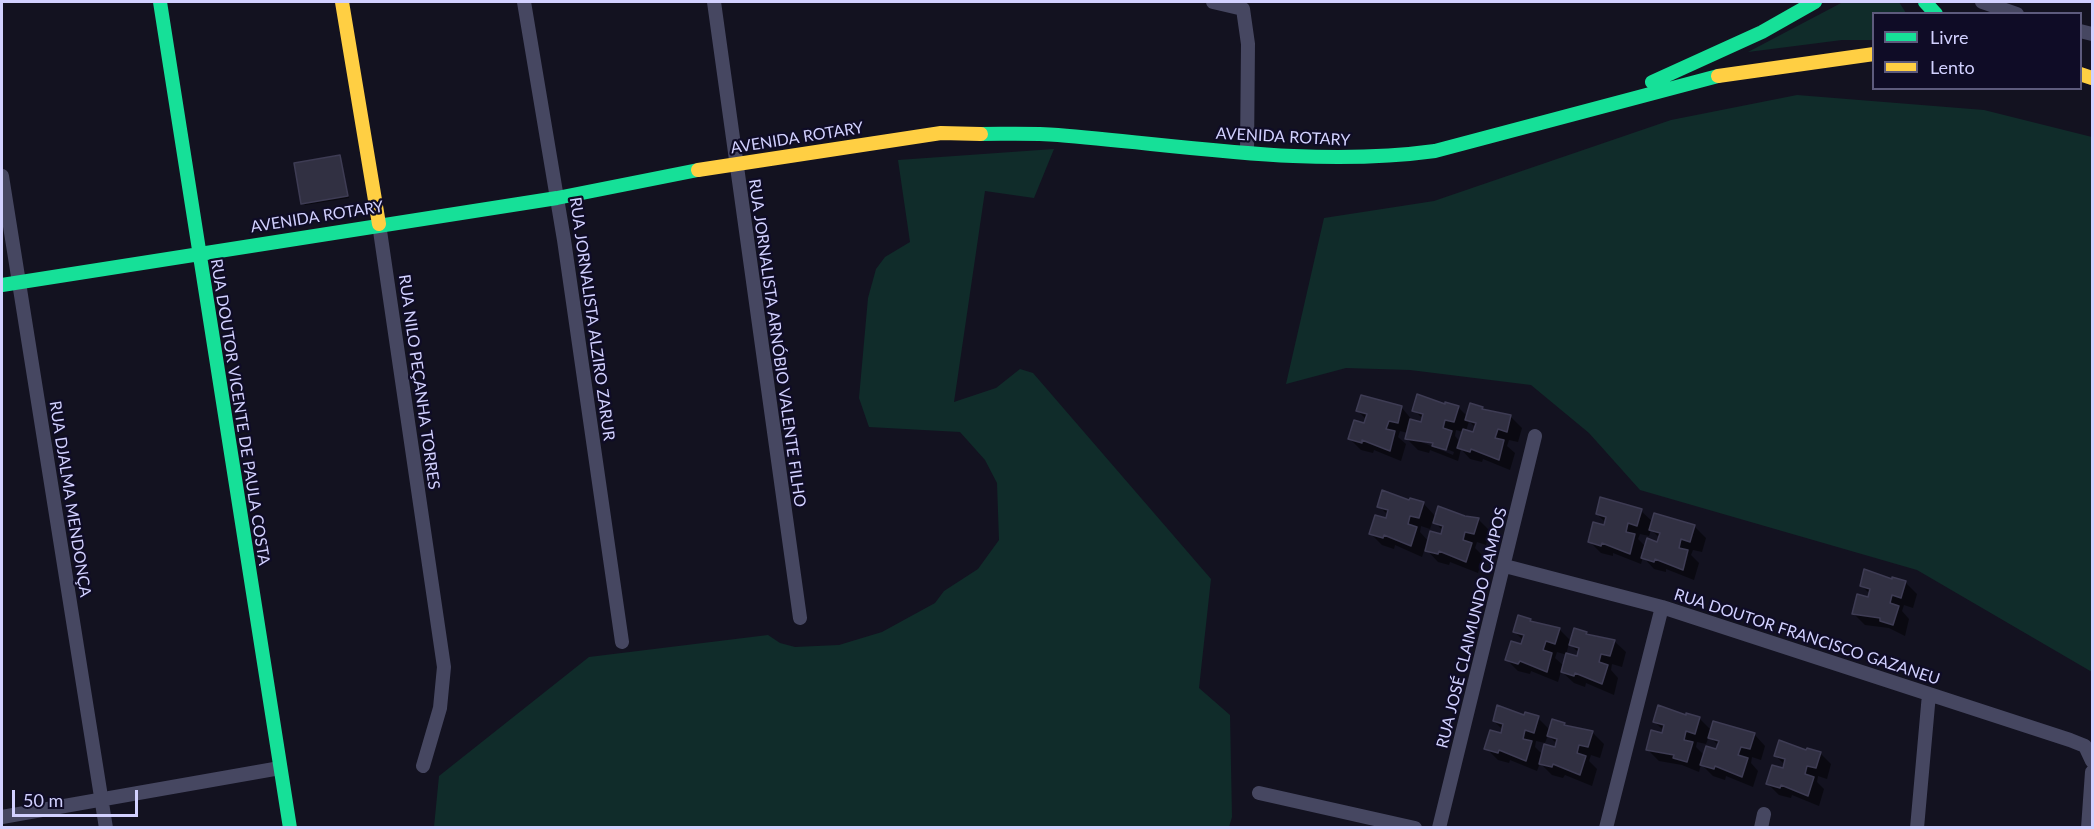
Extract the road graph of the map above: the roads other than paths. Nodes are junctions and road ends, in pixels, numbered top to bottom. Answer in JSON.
{"nodes":[{"id":1,"x":160,"y":2,"type":"edge"},
{"id":2,"x":342,"y":2,"type":"edge"},
{"id":3,"x":524,"y":2,"type":"edge"},
{"id":4,"x":714,"y":2,"type":"edge"},
{"id":5,"x":1213,"y":2,"type":"edge"},
{"id":6,"x":1815,"y":2,"type":"edge"},
{"id":7,"x":1982,"y":2,"type":"edge"},
{"id":8,"x":2011,"y":12,"type":"edge"},
{"id":9,"x":1872,"y":54,"type":"edge"},
{"id":10,"x":1599,"y":106,"type":"junction"},
{"id":11,"x":1247,"y":153,"type":"junction"},
{"id":12,"x":735,"y":163,"type":"junction"},
{"id":13,"x":2,"y":176,"type":"edge"},
{"id":14,"x":557,"y":198,"type":"junction"},
{"id":15,"x":379,"y":224,"type":"junction"},
{"id":16,"x":198,"y":252,"type":"junction"},
{"id":17,"x":19,"y":282,"type":"junction"},
{"id":18,"x":2,"y":285,"type":"edge"},
{"id":19,"x":1535,"y":436,"type":"dead end"},
{"id":20,"x":1505,"y":566,"type":"junction"},
{"id":21,"x":1662,"y":607,"type":"junction"},
{"id":22,"x":800,"y":618,"type":"dead end"},
{"id":23,"x":622,"y":642,"type":"dead end"},
{"id":24,"x":1929,"y":694,"type":"junction"},
{"id":25,"x":2092,"y":758,"type":"edge"},
{"id":26,"x":423,"y":766,"type":"dead end"},
{"id":27,"x":280,"y":768,"type":"junction"},
{"id":28,"x":2092,"y":772,"type":"edge"},
{"id":29,"x":1259,"y":793,"type":"dead end"},
{"id":30,"x":102,"y":800,"type":"junction"},
{"id":31,"x":2,"y":817,"type":"edge"},
{"id":32,"x":106,"y":828,"type":"edge"},
{"id":33,"x":290,"y":828,"type":"edge"},
{"id":34,"x":1415,"y":828,"type":"edge"},
{"id":35,"x":1439,"y":828,"type":"edge"},
{"id":36,"x":1606,"y":828,"type":"edge"},
{"id":37,"x":1917,"y":828,"type":"edge"},
{"id":38,"x":2088,"y":828,"type":"edge"}],
"edges":[{"from":1,"to":16,"type":"main road","name":"RUA DOUTOR VICENTE DE PAULA COSTA"},
{"from":2,"to":15,"type":"main road","name":"RUA NILO PEÇANHA TORRES"},
{"from":3,"to":14,"type":"street","name":"RUA JORNALISTA ALZIRO ZARUR"},
{"from":4,"to":12,"type":"street","name":"RUA JORNALISTA ARNÓBIO VALENTE FILHO"},
{"from":5,"to":11,"type":"street"},
{"from":6,"to":10,"type":"main road"},
{"from":7,"to":8,"type":"street"},
{"from":9,"to":10,"type":"main road"},
{"from":10,"to":11,"type":"main road","name":"AVENIDA ROTARY"},
{"from":11,"to":12,"type":"main road","name":"AVENIDA ROTARY"},
{"from":12,"to":14,"type":"main road","name":"AVENIDA ROTARY"},
{"from":12,"to":22,"type":"street","name":"RUA JORNALISTA ARNÓBIO VALENTE FILHO"},
{"from":13,"to":17,"type":"street","name":"RUA DJALMA MENDONÇA"},
{"from":14,"to":15,"type":"main road","name":"AVENIDA ROTARY"},
{"from":14,"to":23,"type":"street","name":"RUA JORNALISTA ALZIRO ZARUR"},
{"from":15,"to":16,"type":"main road","name":"AVENIDA ROTARY"},
{"from":15,"to":26,"type":"street","name":"RUA NILO PEÇANHA TORRES"},
{"from":16,"to":17,"type":"main road","name":"AVENIDA ROTARY"},
{"from":16,"to":27,"type":"main road","name":"RUA DOUTOR VICENTE DE PAULA COSTA"},
{"from":17,"to":18,"type":"main road","name":"AVENIDA ROTARY"},
{"from":17,"to":30,"type":"street","name":"RUA DJALMA MENDONÇA"},
{"from":19,"to":20,"type":"street","name":"RUA JOSÉ CLAIMUNDO CAMPOS"},
{"from":20,"to":21,"type":"street","name":"RUA DOUTOR FRANCISCO GAZANEU"},
{"from":20,"to":35,"type":"street","name":"RUA JOSÉ CLAIMUNDO CAMPOS"},
{"from":21,"to":24,"type":"street","name":"RUA DOUTOR FRANCISCO GAZANEU"},
{"from":21,"to":36,"type":"street"},
{"from":24,"to":25,"type":"street","name":"RUA DOUTOR FRANCISCO GAZANEU"},
{"from":24,"to":37,"type":"street"},
{"from":27,"to":30,"type":"street"},
{"from":27,"to":33,"type":"main road","name":"RUA DOUTOR VICENTE DE PAULA COSTA"},
{"from":28,"to":38,"type":"street"},
{"from":29,"to":34,"type":"street"},
{"from":30,"to":31,"type":"street"},
{"from":30,"to":32,"type":"street","name":"RUA DJALMA MENDONÇA"}]}
